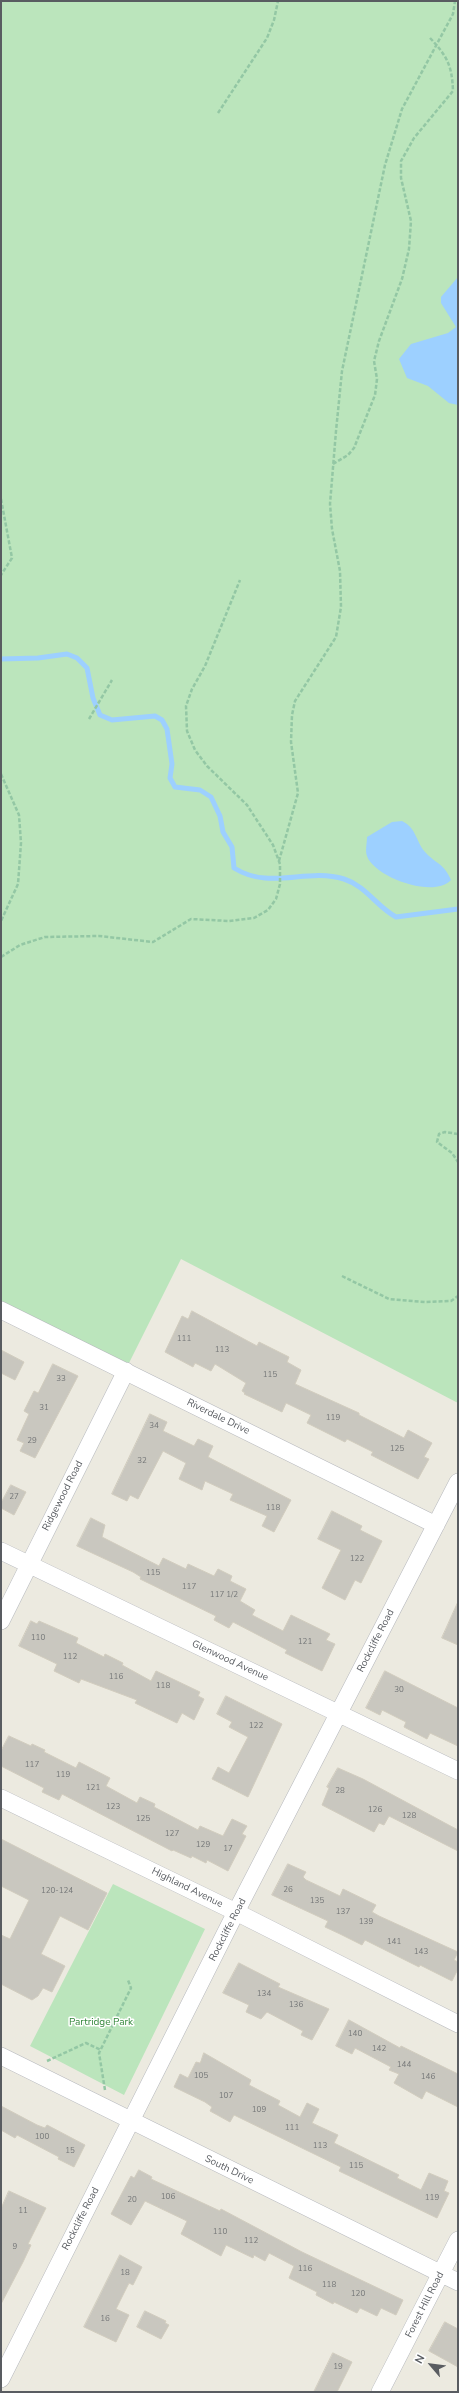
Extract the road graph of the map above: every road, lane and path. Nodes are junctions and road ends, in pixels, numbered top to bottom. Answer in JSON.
{"nodes":[{"id":1,"x":278,"y":1,"type":"edge"},
{"id":2,"x":456,"y":2,"type":"edge"},
{"id":3,"x":430,"y":38,"type":"dead end"},
{"id":4,"x":218,"y":113,"type":"dead end"},
{"id":5,"x":332,"y":464,"type":"junction"},
{"id":6,"x":1,"y":499,"type":"edge"},
{"id":7,"x":1,"y":575,"type":"edge"},
{"id":8,"x":240,"y":580,"type":"dead end"},
{"id":9,"x":112,"y":680,"type":"dead end"},
{"id":10,"x":89,"y":719,"type":"dead end"},
{"id":11,"x":1,"y":774,"type":"edge"},
{"id":12,"x":280,"y":862,"type":"junction"},
{"id":13,"x":1,"y":921,"type":"edge"},
{"id":14,"x":1,"y":957,"type":"edge"},
{"id":15,"x":458,"y":1134,"type":"edge"},
{"id":16,"x":458,"y":1162,"type":"edge"},
{"id":17,"x":342,"y":1276,"type":"dead end"},
{"id":18,"x":458,"y":1296,"type":"edge"},
{"id":19,"x":1,"y":1310,"type":"edge"},
{"id":20,"x":126,"y":1371,"type":"junction"},
{"id":21,"x":458,"y":1482,"type":"edge"},
{"id":22,"x":436,"y":1525,"type":"junction"},
{"id":23,"x":1,"y":1552,"type":"edge"},
{"id":24,"x":29,"y":1565,"type":"junction"},
{"id":25,"x":1,"y":1621,"type":"edge"},
{"id":26,"x":339,"y":1713,"type":"junction"},
{"id":27,"x":458,"y":1771,"type":"edge"},
{"id":28,"x":1,"y":1798,"type":"edge"},
{"id":29,"x":236,"y":1912,"type":"junction"},
{"id":30,"x":128,"y":1980,"type":"dead end"},
{"id":31,"x":458,"y":2024,"type":"edge"},
{"id":32,"x":100,"y":2050,"type":"junction"},
{"id":33,"x":1,"y":2056,"type":"edge"},
{"id":34,"x":28,"y":2069,"type":"junction"},
{"id":35,"x":109,"y":2110,"type":"junction"},
{"id":36,"x":130,"y":2121,"type":"junction"},
{"id":37,"x":458,"y":2240,"type":"edge"},
{"id":38,"x":441,"y":2274,"type":"junction"},
{"id":39,"x":458,"y":2282,"type":"edge"},
{"id":40,"x":1,"y":2379,"type":"edge"},
{"id":41,"x":380,"y":2392,"type":"edge"}],
"edges":[{"from":1,"to":4,"type":"path"},
{"from":2,"to":5,"type":"path"},
{"from":3,"to":5,"type":"path"},
{"from":5,"to":12,"type":"path"},
{"from":6,"to":7,"type":"path"},
{"from":8,"to":12,"type":"path"},
{"from":9,"to":10,"type":"path"},
{"from":11,"to":13,"type":"path"},
{"from":12,"to":14,"type":"path"},
{"from":15,"to":16,"type":"path"},
{"from":17,"to":18,"type":"path"},
{"from":19,"to":20,"type":"street","name":"Riverdale Drive"},
{"from":20,"to":22,"type":"street","name":"Riverdale Drive"},
{"from":20,"to":24,"type":"street","name":"Ridgewood Road"},
{"from":21,"to":22,"type":"street","name":"Rockcliffe Road"},
{"from":22,"to":26,"type":"street","name":"Rockcliffe Road"},
{"from":23,"to":24,"type":"street","name":"Glenwood Avenue"},
{"from":24,"to":25,"type":"street","name":"Ridgewood Road"},
{"from":24,"to":26,"type":"street","name":"Glenwood Avenue"},
{"from":26,"to":27,"type":"street","name":"Glenwood Avenue"},
{"from":26,"to":29,"type":"street","name":"Rockcliffe Road"},
{"from":28,"to":29,"type":"street","name":"Highland Avenue"},
{"from":29,"to":31,"type":"street","name":"Highland Avenue"},
{"from":29,"to":36,"type":"street","name":"Rockcliffe Road"},
{"from":30,"to":32,"type":"path"},
{"from":32,"to":34,"type":"path"},
{"from":32,"to":35,"type":"path"},
{"from":33,"to":34,"type":"street","name":"South Drive"},
{"from":34,"to":35,"type":"street","name":"South Drive"},
{"from":35,"to":36,"type":"street","name":"South Drive"},
{"from":36,"to":38,"type":"street","name":"South Drive"},
{"from":36,"to":40,"type":"street","name":"Rockcliffe Road"},
{"from":37,"to":38,"type":"street","name":"Forest Hill Road"},
{"from":38,"to":39,"type":"street","name":"South Drive"},
{"from":38,"to":41,"type":"street","name":"Forest Hill Road"}]}
